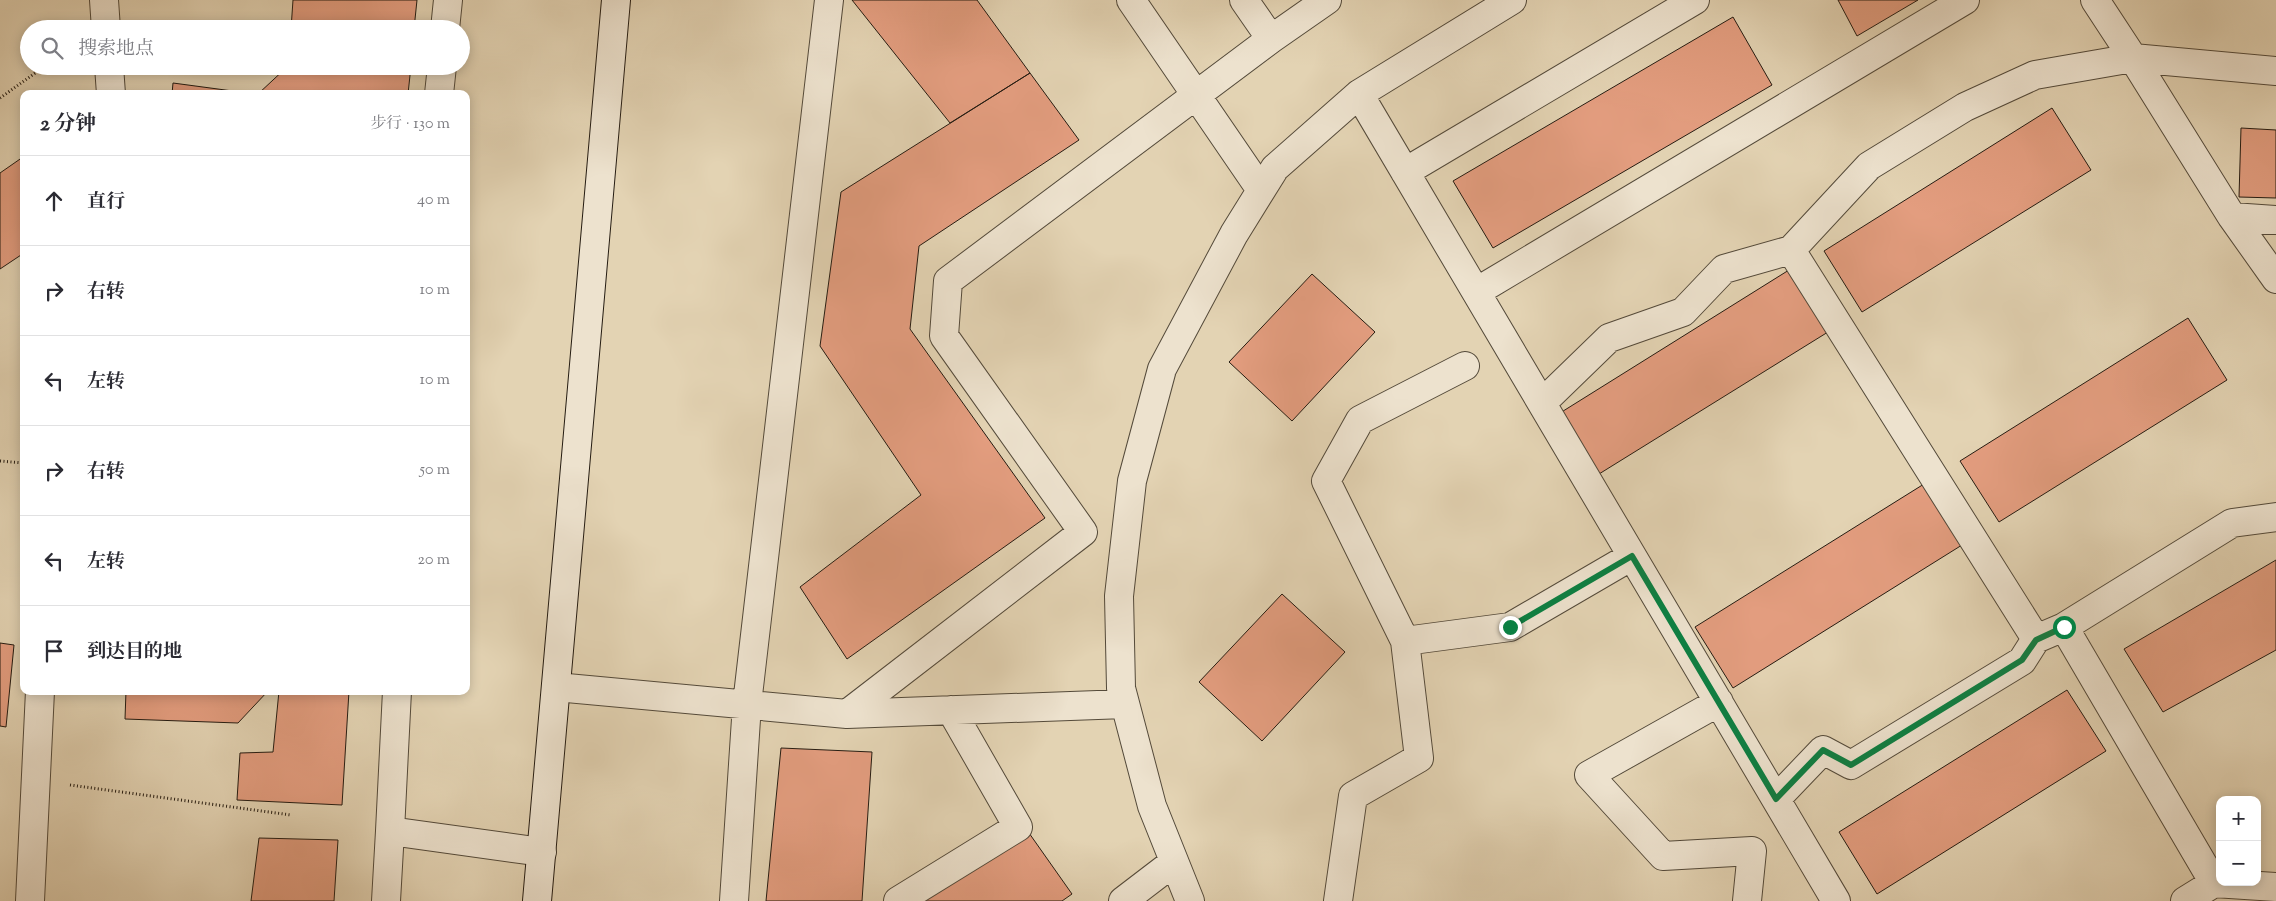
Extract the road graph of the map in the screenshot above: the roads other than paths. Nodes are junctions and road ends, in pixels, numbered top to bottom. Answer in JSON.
{"nodes":[{"id":1,"x":104,"y":0,"type":"edge"},
{"id":2,"x":448,"y":0,"type":"edge"},
{"id":3,"x":616,"y":0,"type":"edge"},
{"id":4,"x":829,"y":0,"type":"edge"},
{"id":5,"x":1131,"y":0,"type":"edge"},
{"id":6,"x":1244,"y":0,"type":"edge"},
{"id":7,"x":1326,"y":0,"type":"edge"},
{"id":8,"x":1512,"y":0,"type":"edge"},
{"id":9,"x":1695,"y":0,"type":"edge"},
{"id":10,"x":1965,"y":0,"type":"edge"},
{"id":11,"x":2095,"y":0,"type":"edge"},
{"id":12,"x":105,"y":20,"type":"edge"},
{"id":13,"x":447,"y":20,"type":"edge"},
{"id":14,"x":1271,"y":39,"type":"junction"},
{"id":15,"x":2133,"y":58,"type":"junction"},
{"id":16,"x":2276,"y":71,"type":"edge"},
{"id":17,"x":110,"y":75,"type":"edge"},
{"id":18,"x":441,"y":75,"type":"edge"},
{"id":19,"x":111,"y":90,"type":"edge"},
{"id":20,"x":439,"y":90,"type":"edge"},
{"id":21,"x":1359,"y":94,"type":"junction"},
{"id":22,"x":1196,"y":96,"type":"junction"},
{"id":23,"x":1405,"y":172,"type":"junction"},
{"id":24,"x":1261,"y":190,"type":"junction"},
{"id":25,"x":2232,"y":217,"type":"junction"},
{"id":26,"x":2276,"y":220,"type":"edge"},
{"id":27,"x":1791,"y":250,"type":"junction"},
{"id":28,"x":2276,"y":279,"type":"edge"},
{"id":29,"x":1476,"y":292,"type":"junction"},
{"id":30,"x":1465,"y":366,"type":"dead end"},
{"id":31,"x":1542,"y":403,"type":"junction"},
{"id":32,"x":2276,"y":517,"type":"edge"},
{"id":33,"x":1632,"y":556,"type":"junction"},
{"id":34,"x":2064,"y":627,"type":"junction"},
{"id":35,"x":2036,"y":640,"type":"junction"},
{"id":36,"x":1405,"y":641,"type":"junction"},
{"id":37,"x":556,"y":687,"type":"junction"},
{"id":38,"x":40,"y":695,"type":"edge"},
{"id":39,"x":398,"y":695,"type":"edge"},
{"id":40,"x":1718,"y":702,"type":"junction"},
{"id":41,"x":747,"y":704,"type":"junction"},
{"id":42,"x":1125,"y":704,"type":"junction"},
{"id":43,"x":951,"y":710,"type":"junction"},
{"id":44,"x":847,"y":714,"type":"junction"},
{"id":45,"x":1776,"y":799,"type":"junction"},
{"id":46,"x":390,"y":831,"type":"junction"},
{"id":47,"x":542,"y":852,"type":"junction"},
{"id":48,"x":1174,"y":862,"type":"junction"},
{"id":49,"x":2214,"y":883,"type":"junction"},
{"id":50,"x":2276,"y":887,"type":"edge"},
{"id":51,"x":30,"y":901,"type":"edge"},
{"id":52,"x":386,"y":901,"type":"edge"},
{"id":53,"x":537,"y":901,"type":"edge"},
{"id":54,"x":734,"y":901,"type":"edge"},
{"id":55,"x":898,"y":901,"type":"edge"},
{"id":56,"x":1123,"y":901,"type":"edge"},
{"id":57,"x":1190,"y":901,"type":"edge"},
{"id":58,"x":1338,"y":901,"type":"edge"},
{"id":59,"x":1747,"y":901,"type":"edge"},
{"id":60,"x":1836,"y":901,"type":"edge"},
{"id":61,"x":2185,"y":901,"type":"edge"}],
"edges":[{"from":1,"to":12,"type":"street"},
{"from":2,"to":13,"type":"street"},
{"from":3,"to":37,"type":"street"},
{"from":4,"to":41,"type":"street"},
{"from":5,"to":22,"type":"street"},
{"from":6,"to":14,"type":"street"},
{"from":7,"to":14,"type":"street"},
{"from":8,"to":21,"type":"street"},
{"from":9,"to":23,"type":"street"},
{"from":10,"to":29,"type":"street"},
{"from":11,"to":15,"type":"street"},
{"from":14,"to":22,"type":"street"},
{"from":15,"to":16,"type":"street"},
{"from":15,"to":25,"type":"street"},
{"from":15,"to":27,"type":"street"},
{"from":17,"to":19,"type":"street"},
{"from":18,"to":20,"type":"street"},
{"from":21,"to":23,"type":"street"},
{"from":21,"to":24,"type":"street"},
{"from":22,"to":24,"type":"street"},
{"from":22,"to":44,"type":"street"},
{"from":23,"to":29,"type":"street"},
{"from":24,"to":42,"type":"street"},
{"from":25,"to":26,"type":"street"},
{"from":25,"to":28,"type":"street"},
{"from":27,"to":31,"type":"street"},
{"from":27,"to":35,"type":"street"},
{"from":29,"to":31,"type":"street"},
{"from":30,"to":36,"type":"street"},
{"from":31,"to":33,"type":"street"},
{"from":32,"to":34,"type":"street"},
{"from":33,"to":36,"type":"street"},
{"from":33,"to":40,"type":"street"},
{"from":34,"to":35,"type":"street"},
{"from":34,"to":49,"type":"street"},
{"from":35,"to":45,"type":"street"},
{"from":36,"to":58,"type":"street"},
{"from":37,"to":41,"type":"street"},
{"from":37,"to":47,"type":"street"},
{"from":38,"to":51,"type":"street"},
{"from":39,"to":46,"type":"street"},
{"from":40,"to":45,"type":"street"},
{"from":40,"to":59,"type":"street"},
{"from":41,"to":44,"type":"street"},
{"from":41,"to":54,"type":"street"},
{"from":42,"to":43,"type":"street"},
{"from":42,"to":48,"type":"street"},
{"from":43,"to":44,"type":"street"},
{"from":43,"to":55,"type":"street"},
{"from":45,"to":60,"type":"street"},
{"from":46,"to":47,"type":"street"},
{"from":46,"to":52,"type":"street"},
{"from":47,"to":53,"type":"street"},
{"from":48,"to":56,"type":"street"},
{"from":48,"to":57,"type":"street"},
{"from":49,"to":50,"type":"street"},
{"from":49,"to":61,"type":"street"}]}
